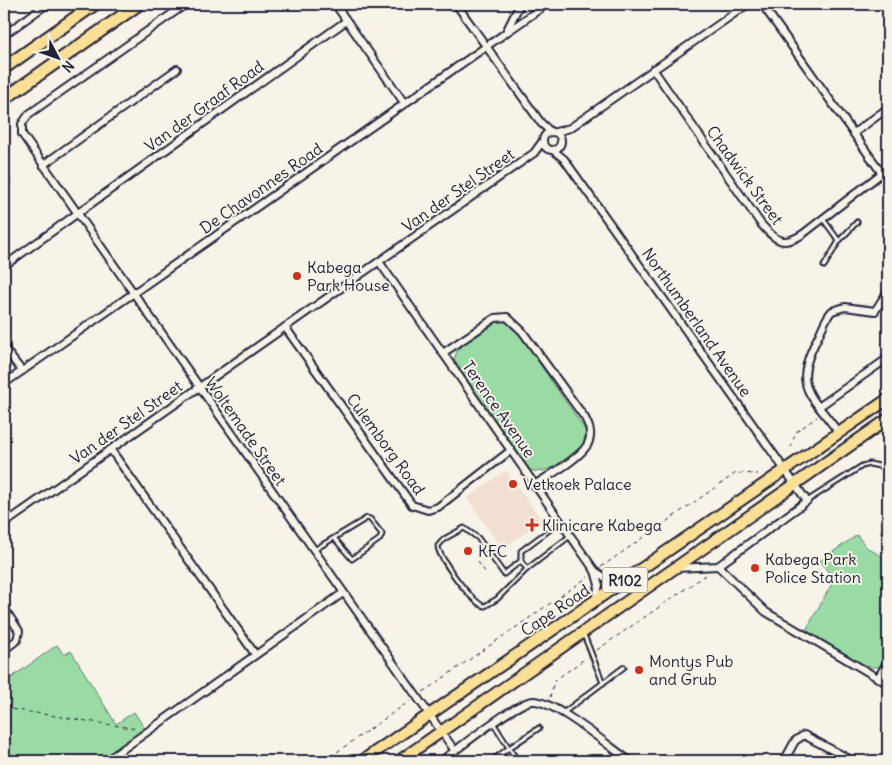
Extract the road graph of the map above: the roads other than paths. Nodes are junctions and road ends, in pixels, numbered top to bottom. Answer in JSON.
{"nodes":[{"id":1,"x":47,"y":4,"type":"edge"},
{"id":2,"x":95,"y":4,"type":"edge"},
{"id":3,"x":139,"y":4,"type":"edge"},
{"id":4,"x":186,"y":4,"type":"edge"},
{"id":5,"x":334,"y":4,"type":"edge"},
{"id":6,"x":456,"y":4,"type":"edge"},
{"id":7,"x":520,"y":4,"type":"edge"},
{"id":8,"x":544,"y":4,"type":"edge"},
{"id":9,"x":748,"y":4,"type":"edge"},
{"id":10,"x":762,"y":4,"type":"edge"},
{"id":11,"x":346,"y":21,"type":"junction"},
{"id":12,"x":506,"y":32,"type":"junction"},
{"id":13,"x":4,"y":35,"type":"edge"},
{"id":14,"x":486,"y":47,"type":"junction"},
{"id":15,"x":4,"y":68,"type":"edge"},
{"id":16,"x":178,"y":69,"type":"dead end"},
{"id":17,"x":653,"y":69,"type":"junction"},
{"id":18,"x":4,"y":99,"type":"edge"},
{"id":19,"x":405,"y":104,"type":"junction"},
{"id":20,"x":888,"y":108,"type":"edge"},
{"id":21,"x":541,"y":123,"type":"junction"},
{"id":22,"x":570,"y":128,"type":"junction"},
{"id":23,"x":553,"y":132,"type":"junction"},
{"id":24,"x":854,"y":133,"type":"junction"},
{"id":25,"x":543,"y":139,"type":"junction"},
{"id":26,"x":561,"y":142,"type":"junction"},
{"id":27,"x":551,"y":150,"type":"junction"},
{"id":28,"x":534,"y":153,"type":"junction"},
{"id":29,"x":564,"y":159,"type":"junction"},
{"id":30,"x":43,"y":165,"type":"junction"},
{"id":31,"x":882,"y":173,"type":"junction"},
{"id":32,"x":888,"y":182,"type":"edge"},
{"id":33,"x":77,"y":214,"type":"junction"},
{"id":34,"x":822,"y":219,"type":"junction"},
{"id":35,"x":857,"y":222,"type":"dead end"},
{"id":36,"x":839,"y":241,"type":"junction"},
{"id":37,"x":380,"y":263,"type":"junction"},
{"id":38,"x":4,"y":266,"type":"edge"},
{"id":39,"x":824,"y":266,"type":"dead end"},
{"id":40,"x":888,"y":292,"type":"edge"},
{"id":41,"x":134,"y":293,"type":"junction"},
{"id":42,"x":285,"y":327,"type":"junction"},
{"id":43,"x":4,"y":348,"type":"edge"},
{"id":44,"x":443,"y":353,"type":"junction"},
{"id":45,"x":888,"y":358,"type":"edge"},
{"id":46,"x":22,"y":371,"type":"junction"},
{"id":47,"x":5,"y":383,"type":"dead end"},
{"id":48,"x":199,"y":388,"type":"junction"},
{"id":49,"x":888,"y":399,"type":"edge"},
{"id":50,"x":820,"y":406,"type":"junction"},
{"id":51,"x":888,"y":419,"type":"edge"},
{"id":52,"x":838,"y":432,"type":"junction"},
{"id":53,"x":111,"y":450,"type":"junction"},
{"id":54,"x":510,"y":451,"type":"junction"},
{"id":55,"x":888,"y":468,"type":"edge"},
{"id":56,"x":784,"y":469,"type":"junction"},
{"id":57,"x":534,"y":485,"type":"junction"},
{"id":58,"x":795,"y":485,"type":"junction"},
{"id":59,"x":807,"y":502,"type":"junction"},
{"id":60,"x":560,"y":522,"type":"junction"},
{"id":61,"x":4,"y":524,"type":"edge"},
{"id":62,"x":570,"y":536,"type":"junction"},
{"id":63,"x":335,"y":539,"type":"junction"},
{"id":64,"x":313,"y":550,"type":"junction"},
{"id":65,"x":522,"y":561,"type":"junction"},
{"id":66,"x":718,"y":566,"type":"junction"},
{"id":67,"x":675,"y":568,"type":"junction"},
{"id":68,"x":527,"y":569,"type":"junction"},
{"id":69,"x":596,"y":571,"type":"junction"},
{"id":70,"x":622,"y":582,"type":"junction"},
{"id":71,"x":343,"y":593,"type":"junction"},
{"id":72,"x":594,"y":602,"type":"junction"},
{"id":73,"x":4,"y":608,"type":"edge"},
{"id":74,"x":583,"y":633,"type":"junction"},
{"id":75,"x":4,"y":650,"type":"edge"},
{"id":76,"x":255,"y":654,"type":"junction"},
{"id":77,"x":888,"y":661,"type":"edge"},
{"id":78,"x":624,"y":667,"type":"dead end"},
{"id":79,"x":878,"y":678,"type":"junction"},
{"id":80,"x":603,"y":683,"type":"junction"},
{"id":81,"x":888,"y":684,"type":"edge"},
{"id":82,"x":429,"y":714,"type":"junction"},
{"id":83,"x":563,"y":714,"type":"junction"},
{"id":84,"x":494,"y":724,"type":"junction"},
{"id":85,"x":539,"y":728,"type":"dead end"},
{"id":86,"x":441,"y":732,"type":"junction"},
{"id":87,"x":509,"y":748,"type":"junction"},
{"id":88,"x":454,"y":751,"type":"junction"},
{"id":89,"x":4,"y":755,"type":"edge"},
{"id":90,"x":8,"y":761,"type":"edge"},
{"id":91,"x":106,"y":761,"type":"edge"},
{"id":92,"x":362,"y":761,"type":"edge"},
{"id":93,"x":400,"y":761,"type":"edge"},
{"id":94,"x":441,"y":761,"type":"edge"},
{"id":95,"x":491,"y":761,"type":"edge"},
{"id":96,"x":518,"y":761,"type":"edge"},
{"id":97,"x":630,"y":761,"type":"edge"},
{"id":98,"x":784,"y":761,"type":"edge"},
{"id":99,"x":853,"y":761,"type":"edge"}],
"edges":[{"from":1,"to":13,"type":"street"},
{"from":2,"to":15,"type":"highway"},
{"from":3,"to":18,"type":"highway"},
{"from":4,"to":30,"type":"street","name":"Woltemade Street"},
{"from":5,"to":11,"type":"street"},
{"from":6,"to":14,"type":"street"},
{"from":7,"to":12,"type":"street","name":"De Chavonnes Road"},
{"from":8,"to":12,"type":"street"},
{"from":9,"to":17,"type":"street"},
{"from":10,"to":24,"type":"street"},
{"from":11,"to":19,"type":"street"},
{"from":11,"to":33,"type":"street","name":"Van der Graaf Road"},
{"from":12,"to":14,"type":"street","name":"De Chavonnes Road"},
{"from":14,"to":19,"type":"street","name":"De Chavonnes Road"},
{"from":14,"to":21,"type":"street"},
{"from":16,"to":30,"type":"street"},
{"from":17,"to":22,"type":"street"},
{"from":17,"to":34,"type":"street","name":"Chadwick Street"},
{"from":19,"to":41,"type":"street","name":"De Chavonnes Road"},
{"from":20,"to":24,"type":"street"},
{"from":21,"to":23,"type":"street"},
{"from":21,"to":25,"type":"street"},
{"from":22,"to":23,"type":"street"},
{"from":22,"to":26,"type":"street"},
{"from":23,"to":25,"type":"street"},
{"from":23,"to":26,"type":"street"},
{"from":24,"to":31,"type":"street"},
{"from":25,"to":27,"type":"street","name":"Northumberland Avenue"},
{"from":25,"to":28,"type":"street","name":"Van der Stel Street"},
{"from":26,"to":27,"type":"street","name":"Van der Stel Street"},
{"from":26,"to":29,"type":"street","name":"Northumberland Avenue"},
{"from":27,"to":28,"type":"street","name":"Van der Stel Street"},
{"from":27,"to":29,"type":"street","name":"Northumberland Avenue"},
{"from":28,"to":37,"type":"street","name":"Van der Stel Street"},
{"from":29,"to":56,"type":"street","name":"Northumberland Avenue"},
{"from":30,"to":33,"type":"street","name":"Woltemade Street"},
{"from":31,"to":32,"type":"street"},
{"from":31,"to":34,"type":"street","name":"Chadwick Street"},
{"from":33,"to":38,"type":"street","name":"Van der Graaf Road"},
{"from":33,"to":41,"type":"street","name":"Woltemade Street"},
{"from":34,"to":36,"type":"lane"},
{"from":35,"to":36,"type":"lane"},
{"from":36,"to":39,"type":"lane"},
{"from":37,"to":42,"type":"street","name":"Van der Stel Street"},
{"from":37,"to":44,"type":"street","name":"Terence Avenue"},
{"from":40,"to":50,"type":"street"},
{"from":41,"to":46,"type":"street","name":"De Chavonnes Road"},
{"from":41,"to":48,"type":"street","name":"Woltemade Street"},
{"from":42,"to":48,"type":"street","name":"Van der Stel Street"},
{"from":42,"to":54,"type":"street","name":"Culemborg Road"},
{"from":43,"to":46,"type":"street"},
{"from":44,"to":54,"type":"street","name":"Terence Avenue"},
{"from":44,"to":57,"type":"street"},
{"from":45,"to":50,"type":"street"},
{"from":46,"to":47,"type":"street","name":"De Chavonnes Road"},
{"from":48,"to":53,"type":"street","name":"Van der Stel Street"},
{"from":48,"to":64,"type":"street","name":"Woltemade Street"},
{"from":49,"to":52,"type":"main road","name":"Cape Road","number":"R102"},
{"from":50,"to":52,"type":"street"},
{"from":51,"to":58,"type":"main road","number":"R102"},
{"from":52,"to":56,"type":"main road","name":"Cape Road","number":"R102"},
{"from":53,"to":61,"type":"street","name":"Van der Stel Street"},
{"from":53,"to":76,"type":"street"},
{"from":54,"to":57,"type":"street","name":"Terence Avenue"},
{"from":55,"to":59,"type":"lane"},
{"from":56,"to":58,"type":"street","name":"Northumberland Avenue"},
{"from":56,"to":70,"type":"main road","name":"Cape Road","number":"R102"},
{"from":57,"to":60,"type":"street","name":"Terence Avenue"},
{"from":58,"to":59,"type":"street","name":"Northumberland Avenue"},
{"from":58,"to":67,"type":"main road","number":"R102"},
{"from":59,"to":66,"type":"street"},
{"from":60,"to":62,"type":"street","name":"Terence Avenue"},
{"from":60,"to":65,"type":"lane"},
{"from":62,"to":68,"type":"lane"},
{"from":62,"to":69,"type":"street","name":"Terence Avenue"},
{"from":63,"to":63,"type":"lane"},
{"from":63,"to":64,"type":"lane"},
{"from":64,"to":71,"type":"street","name":"Woltemade Street"},
{"from":65,"to":68,"type":"lane"},
{"from":65,"to":68,"type":"lane"},
{"from":66,"to":67,"type":"street"},
{"from":66,"to":79,"type":"street"},
{"from":67,"to":74,"type":"main road","number":"R102"},
{"from":69,"to":70,"type":"street","name":"Terence Avenue"},
{"from":69,"to":72,"type":"street"},
{"from":70,"to":72,"type":"main road","name":"Cape Road","number":"R102"},
{"from":71,"to":76,"type":"street"},
{"from":71,"to":82,"type":"street","name":"Woltemade Street"},
{"from":72,"to":82,"type":"main road","name":"Cape Road","number":"R102"},
{"from":73,"to":75,"type":"street"},
{"from":74,"to":80,"type":"lane"},
{"from":74,"to":86,"type":"main road","number":"R102"},
{"from":76,"to":91,"type":"street"},
{"from":77,"to":79,"type":"street"},
{"from":78,"to":80,"type":"lane"},
{"from":79,"to":81,"type":"street"},
{"from":80,"to":83,"type":"lane"},
{"from":82,"to":86,"type":"street","name":"Woltemade Street"},
{"from":82,"to":92,"type":"main road","name":"Cape Road","number":"R102"},
{"from":83,"to":84,"type":"street"},
{"from":83,"to":97,"type":"street"},
{"from":84,"to":87,"type":"lane"},
{"from":84,"to":88,"type":"street"},
{"from":85,"to":87,"type":"lane"},
{"from":86,"to":88,"type":"street","name":"Woltemade Street"},
{"from":86,"to":93,"type":"main road","number":"R102"},
{"from":87,"to":95,"type":"lane"},
{"from":87,"to":96,"type":"lane"},
{"from":88,"to":94,"type":"street"},
{"from":89,"to":90,"type":"street"},
{"from":98,"to":99,"type":"street"}]}
